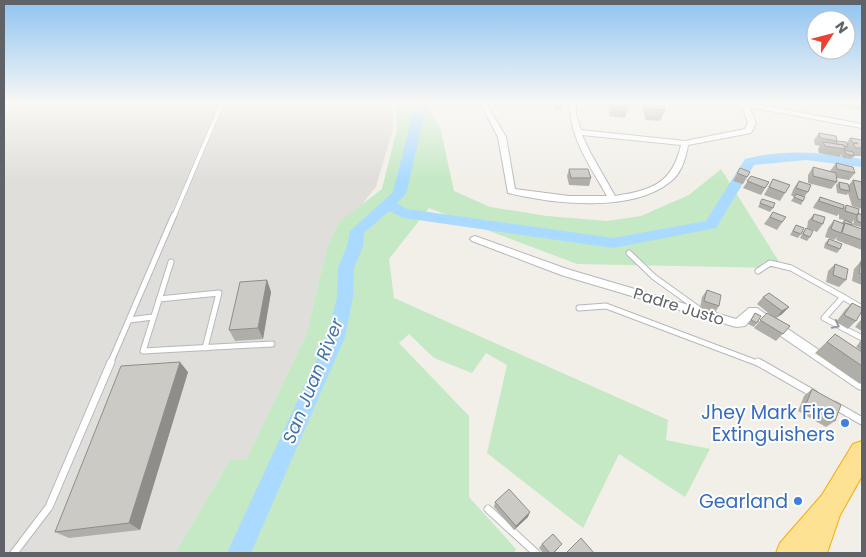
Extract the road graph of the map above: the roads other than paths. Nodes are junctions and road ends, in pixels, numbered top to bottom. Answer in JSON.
{"nodes":[{"id":1,"x":211,"y":129,"type":"edge"},
{"id":2,"x":497,"y":129,"type":"edge"},
{"id":3,"x":576,"y":129,"type":"edge"},
{"id":4,"x":749,"y":129,"type":"edge"},
{"id":5,"x":577,"y":132,"type":"junction"},
{"id":6,"x":685,"y":144,"type":"junction"},
{"id":7,"x":613,"y":199,"type":"junction"},
{"id":8,"x":475,"y":239,"type":"dead end"},
{"id":9,"x":629,"y":253,"type":"dead end"},
{"id":10,"x":171,"y":262,"type":"dead end"},
{"id":11,"x":758,"y":271,"type":"dead end"},
{"id":12,"x":843,"y":297,"type":"junction"},
{"id":13,"x":159,"y":299,"type":"junction"},
{"id":14,"x":579,"y":308,"type":"dead end"},
{"id":15,"x":862,"y":308,"type":"edge"},
{"id":16,"x":704,"y":313,"type":"junction"},
{"id":17,"x":154,"y":317,"type":"junction"},
{"id":18,"x":129,"y":320,"type":"junction"},
{"id":19,"x":862,"y":338,"type":"edge"},
{"id":20,"x":272,"y":344,"type":"dead end"},
{"id":21,"x":205,"y":348,"type":"junction"},
{"id":22,"x":862,"y":385,"type":"edge"},
{"id":23,"x":822,"y":398,"type":"edge"},
{"id":24,"x":830,"y":403,"type":"edge"},
{"id":25,"x":862,"y":421,"type":"edge"},
{"id":26,"x":862,"y":453,"type":"edge"},
{"id":27,"x":831,"y":504,"type":"junction"},
{"id":28,"x":488,"y":509,"type":"dead end"},
{"id":29,"x":14,"y":553,"type":"edge"},
{"id":30,"x":536,"y":553,"type":"edge"},
{"id":31,"x":790,"y":553,"type":"edge"},
{"id":32,"x":813,"y":553,"type":"edge"}],
"edges":[{"from":1,"to":18,"type":"lane"},
{"from":2,"to":7,"type":"street"},
{"from":3,"to":5,"type":"street"},
{"from":4,"to":6,"type":"street"},
{"from":5,"to":6,"type":"street"},
{"from":5,"to":7,"type":"street"},
{"from":6,"to":7,"type":"street"},
{"from":8,"to":16,"type":"street","name":"Padre Justo"},
{"from":9,"to":16,"type":"lane"},
{"from":10,"to":13,"type":"lane"},
{"from":11,"to":12,"type":"lane"},
{"from":12,"to":15,"type":"lane"},
{"from":12,"to":19,"type":"lane","one_way":true},
{"from":13,"to":17,"type":"lane"},
{"from":13,"to":21,"type":"lane"},
{"from":14,"to":23,"type":"lane"},
{"from":16,"to":22,"type":"street","name":"Padre Justo"},
{"from":17,"to":18,"type":"lane"},
{"from":17,"to":21,"type":"lane"},
{"from":18,"to":29,"type":"lane"},
{"from":20,"to":21,"type":"lane"},
{"from":24,"to":25,"type":"lane"},
{"from":26,"to":27,"type":"highway"},
{"from":27,"to":31,"type":"highway"},
{"from":27,"to":32,"type":"highway"},
{"from":28,"to":30,"type":"lane"}]}
